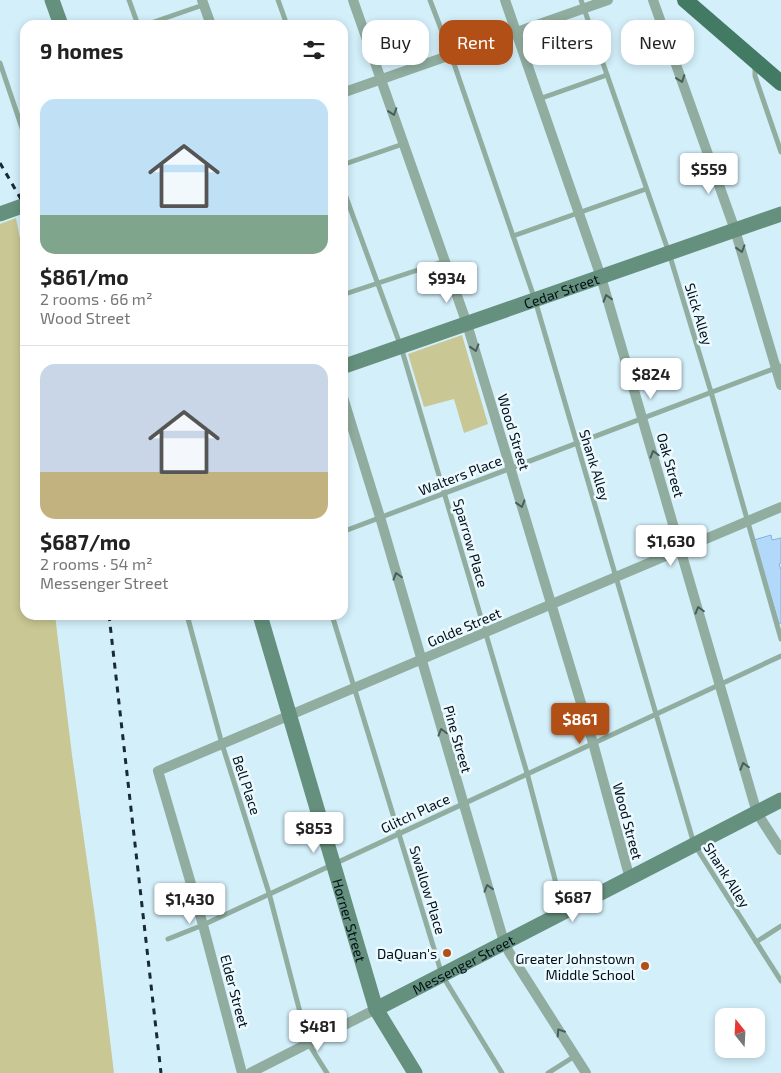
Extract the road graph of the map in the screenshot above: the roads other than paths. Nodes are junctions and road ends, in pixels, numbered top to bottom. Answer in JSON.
{"nodes":[{"id":1,"x":52,"y":0,"type":"edge"},
{"id":2,"x":129,"y":0,"type":"edge"},
{"id":3,"x":278,"y":0,"type":"edge"},
{"id":4,"x":353,"y":0,"type":"edge"},
{"id":5,"x":430,"y":0,"type":"edge"},
{"id":6,"x":505,"y":0,"type":"edge"},
{"id":7,"x":608,"y":0,"type":"edge"},
{"id":8,"x":653,"y":0,"type":"edge"},
{"id":9,"x":685,"y":0,"type":"edge"},
{"id":10,"x":203,"y":2,"type":"edge"},
{"id":11,"x":582,"y":4,"type":"edge"},
{"id":12,"x":59,"y":20,"type":"edge"},
{"id":13,"x":136,"y":20,"type":"edge"},
{"id":14,"x":158,"y":20,"type":"edge"},
{"id":15,"x":209,"y":20,"type":"edge"},
{"id":16,"x":285,"y":20,"type":"edge"},
{"id":17,"x":439,"y":24,"type":"edge"},
{"id":18,"x":516,"y":32,"type":"junction"},
{"id":19,"x":513,"y":33,"type":"edge"},
{"id":20,"x":439,"y":59,"type":"edge"},
{"id":21,"x":755,"y":60,"type":"junction"},
{"id":22,"x":0,"y":64,"type":"edge"},
{"id":23,"x":454,"y":65,"type":"edge"},
{"id":24,"x":607,"y":75,"type":"junction"},
{"id":25,"x":381,"y":80,"type":"junction"},
{"id":26,"x":781,"y":83,"type":"edge"},
{"id":27,"x":348,"y":91,"type":"edge"},
{"id":28,"x":539,"y":99,"type":"junction"},
{"id":29,"x":20,"y":122,"type":"edge"},
{"id":30,"x":404,"y":144,"type":"junction"},
{"id":31,"x":781,"y":152,"type":"edge"},
{"id":32,"x":348,"y":163,"type":"edge"},
{"id":33,"x":646,"y":189,"type":"junction"},
{"id":34,"x":348,"y":202,"type":"edge"},
{"id":35,"x":20,"y":207,"type":"edge"},
{"id":36,"x":579,"y":213,"type":"junction"},
{"id":37,"x":0,"y":214,"type":"edge"},
{"id":38,"x":781,"y":214,"type":"edge"},
{"id":39,"x":735,"y":230,"type":"junction"},
{"id":40,"x":513,"y":236,"type":"junction"},
{"id":41,"x":668,"y":253,"type":"junction"},
{"id":42,"x":445,"y":261,"type":"junction"},
{"id":43,"x":601,"y":277,"type":"junction"},
{"id":44,"x":378,"y":283,"type":"junction"},
{"id":45,"x":348,"y":293,"type":"edge"},
{"id":46,"x":534,"y":300,"type":"junction"},
{"id":47,"x":467,"y":324,"type":"junction"},
{"id":48,"x":401,"y":347,"type":"junction"},
{"id":49,"x":348,"y":365,"type":"edge"},
{"id":50,"x":779,"y":366,"type":"edge"},
{"id":51,"x":781,"y":384,"type":"edge"},
{"id":52,"x":711,"y":392,"type":"junction"},
{"id":53,"x":643,"y":418,"type":"junction"},
{"id":54,"x":348,"y":422,"type":"edge"},
{"id":55,"x":576,"y":443,"type":"junction"},
{"id":56,"x":510,"y":468,"type":"junction"},
{"id":57,"x":444,"y":494,"type":"junction"},
{"id":58,"x":781,"y":507,"type":"edge"},
{"id":59,"x":380,"y":517,"type":"junction"},
{"id":60,"x":748,"y":521,"type":"junction"},
{"id":61,"x":348,"y":530,"type":"edge"},
{"id":62,"x":681,"y":550,"type":"junction"},
{"id":63,"x":616,"y":577,"type":"junction"},
{"id":64,"x":551,"y":605,"type":"junction"},
{"id":65,"x":188,"y":620,"type":"edge"},
{"id":66,"x":261,"y":620,"type":"edge"},
{"id":67,"x":334,"y":620,"type":"edge"},
{"id":68,"x":485,"y":633,"type":"junction"},
{"id":69,"x":781,"y":639,"type":"edge"},
{"id":70,"x":781,"y":656,"type":"edge"},
{"id":71,"x":421,"y":660,"type":"junction"},
{"id":72,"x":720,"y":684,"type":"junction"},
{"id":73,"x":354,"y":688,"type":"junction"},
{"id":74,"x":657,"y":713,"type":"junction"},
{"id":75,"x":289,"y":716,"type":"junction"},
{"id":76,"x":592,"y":743,"type":"junction"},
{"id":77,"x":222,"y":744,"type":"junction"},
{"id":78,"x":158,"y":771,"type":"joint"},
{"id":79,"x":527,"y":773,"type":"junction"},
{"id":80,"x":781,"y":800,"type":"edge"},
{"id":81,"x":463,"y":803,"type":"junction"},
{"id":82,"x":757,"y":813,"type":"junction"},
{"id":83,"x":399,"y":833,"type":"junction"},
{"id":84,"x":694,"y":844,"type":"junction"},
{"id":85,"x":781,"y":850,"type":"edge"},
{"id":86,"x":332,"y":863,"type":"junction"},
{"id":87,"x":630,"y":878,"type":"junction"},
{"id":88,"x":269,"y":892,"type":"junction"},
{"id":89,"x":563,"y":911,"type":"junction"},
{"id":90,"x":203,"y":924,"type":"junction"},
{"id":91,"x":781,"y":926,"type":"edge"},
{"id":92,"x":168,"y":939,"type":"dead end"},
{"id":93,"x":504,"y":942,"type":"junction"},
{"id":94,"x":756,"y":942,"type":"junction"},
{"id":95,"x":442,"y":975,"type":"junction"},
{"id":96,"x":781,"y":981,"type":"edge"},
{"id":97,"x":376,"y":1009,"type":"junction"},
{"id":98,"x":308,"y":1043,"type":"junction"},
{"id":99,"x":576,"y":1056,"type":"junction"},
{"id":100,"x":242,"y":1073,"type":"edge"},
{"id":101,"x":250,"y":1073,"type":"edge"},
{"id":102,"x":327,"y":1073,"type":"edge"},
{"id":103,"x":415,"y":1073,"type":"edge"},
{"id":104,"x":502,"y":1073,"type":"edge"},
{"id":105,"x":548,"y":1073,"type":"edge"},
{"id":106,"x":586,"y":1073,"type":"edge"}],
"edges":[{"from":1,"to":12,"type":"street"},
{"from":2,"to":13,"type":"lane"},
{"from":3,"to":16,"type":"lane"},
{"from":4,"to":25,"type":"street","name":"Wood Street"},
{"from":5,"to":17,"type":"lane","name":"Shank Alley"},
{"from":6,"to":18,"type":"street","name":"Oak Street"},
{"from":7,"to":11,"type":"street"},
{"from":8,"to":39,"type":"street","one_way":true},
{"from":9,"to":21,"type":"main road"},
{"from":10,"to":14,"type":"lane"},
{"from":10,"to":15,"type":"street"},
{"from":11,"to":18,"type":"street"},
{"from":11,"to":24,"type":"lane","name":"Slick Alley"},
{"from":18,"to":19,"type":"street"},
{"from":18,"to":28,"type":"street","name":"Oak Street"},
{"from":20,"to":25,"type":"street"},
{"from":21,"to":26,"type":"main road"},
{"from":21,"to":31,"type":"lane"},
{"from":22,"to":29,"type":"lane"},
{"from":23,"to":40,"type":"lane","name":"Shank Alley"},
{"from":24,"to":28,"type":"lane"},
{"from":24,"to":33,"type":"lane","name":"Slick Alley"},
{"from":25,"to":27,"type":"street"},
{"from":25,"to":30,"type":"street","name":"Wood Street","one_way":true},
{"from":28,"to":36,"type":"street","name":"Oak Street"},
{"from":30,"to":32,"type":"lane"},
{"from":30,"to":42,"type":"street","name":"Wood Street"},
{"from":33,"to":36,"type":"lane"},
{"from":33,"to":41,"type":"lane","name":"Slick Alley"},
{"from":34,"to":44,"type":"lane","name":"Sparrow Place"},
{"from":35,"to":37,"type":"street"},
{"from":36,"to":40,"type":"lane"},
{"from":36,"to":43,"type":"street","name":"Oak Street"},
{"from":38,"to":39,"type":"street","name":"Cedar Street"},
{"from":39,"to":41,"type":"street","name":"Cedar Street"},
{"from":39,"to":50,"type":"street","one_way":true},
{"from":40,"to":46,"type":"lane","name":"Shank Alley"},
{"from":41,"to":43,"type":"street","name":"Cedar Street"},
{"from":41,"to":52,"type":"lane","name":"Slick Alley"},
{"from":42,"to":44,"type":"lane"},
{"from":42,"to":47,"type":"street","name":"Wood Street"},
{"from":43,"to":46,"type":"street","name":"Cedar Street"},
{"from":53,"to":43,"type":"street","name":"Oak Street","one_way":true},
{"from":44,"to":45,"type":"lane"},
{"from":44,"to":48,"type":"lane","name":"Sparrow Place"},
{"from":46,"to":47,"type":"street","name":"Cedar Street"},
{"from":46,"to":55,"type":"lane","name":"Shank Alley"},
{"from":47,"to":48,"type":"street","name":"Cedar Street"},
{"from":47,"to":56,"type":"street","name":"Wood Street","one_way":true},
{"from":48,"to":49,"type":"street","name":"Cedar Street"},
{"from":48,"to":57,"type":"lane","name":"Sparrow Place"},
{"from":50,"to":51,"type":"street"},
{"from":50,"to":52,"type":"lane","name":"Walters Place"},
{"from":52,"to":53,"type":"lane","name":"Walters Place"},
{"from":52,"to":60,"type":"lane","name":"Slick Alley"},
{"from":53,"to":55,"type":"lane","name":"Walters Place"},
{"from":62,"to":53,"type":"street","name":"Oak Street","one_way":true},
{"from":54,"to":59,"type":"street","name":"Pine Street"},
{"from":55,"to":56,"type":"lane","name":"Walters Place"},
{"from":55,"to":63,"type":"lane","name":"Shank Alley"},
{"from":56,"to":57,"type":"lane","name":"Walters Place"},
{"from":56,"to":64,"type":"street","name":"Wood Street","one_way":true},
{"from":57,"to":59,"type":"lane","name":"Walters Place"},
{"from":57,"to":68,"type":"lane","name":"Sparrow Place"},
{"from":58,"to":60,"type":"street","name":"Golde Street"},
{"from":59,"to":61,"type":"lane","name":"Walters Place"},
{"from":71,"to":59,"type":"street","name":"Pine Street","one_way":true},
{"from":60,"to":62,"type":"street","name":"Golde Street"},
{"from":60,"to":69,"type":"lane","name":"Slick Alley"},
{"from":62,"to":63,"type":"street","name":"Golde Street"},
{"from":72,"to":62,"type":"street","name":"Oak Street","one_way":true},
{"from":63,"to":64,"type":"street","name":"Golde Street"},
{"from":63,"to":74,"type":"lane","name":"Shank Alley"},
{"from":64,"to":68,"type":"street","name":"Golde Street"},
{"from":64,"to":76,"type":"street","name":"Wood Street"},
{"from":65,"to":77,"type":"lane","name":"Bell Place"},
{"from":66,"to":75,"type":"street","name":"Horner Street"},
{"from":67,"to":73,"type":"lane","name":"Swallow Place"},
{"from":68,"to":71,"type":"street","name":"Golde Street"},
{"from":68,"to":79,"type":"lane","name":"Sparrow Place"},
{"from":70,"to":72,"type":"lane","name":"Glitch Place"},
{"from":71,"to":73,"type":"street","name":"Golde Street"},
{"from":81,"to":71,"type":"street","name":"Pine Street","one_way":true},
{"from":72,"to":74,"type":"lane","name":"Glitch Place"},
{"from":82,"to":72,"type":"street","name":"Oak Street","one_way":true},
{"from":73,"to":75,"type":"street","name":"Golde Street"},
{"from":73,"to":83,"type":"lane","name":"Swallow Place"},
{"from":74,"to":76,"type":"lane","name":"Glitch Place"},
{"from":74,"to":84,"type":"lane","name":"Shank Alley"},
{"from":75,"to":77,"type":"street","name":"Golde Street"},
{"from":75,"to":86,"type":"street","name":"Horner Street"},
{"from":76,"to":79,"type":"lane","name":"Glitch Place"},
{"from":76,"to":87,"type":"street","name":"Wood Street"},
{"from":77,"to":78,"type":"street","name":"Golde Street"},
{"from":77,"to":88,"type":"lane","name":"Bell Place"},
{"from":78,"to":90,"type":"street","name":"Elder Street"},
{"from":79,"to":81,"type":"lane","name":"Glitch Place"},
{"from":79,"to":89,"type":"lane","name":"Sparrow Place"},
{"from":80,"to":82,"type":"street","name":"Messenger Street"},
{"from":81,"to":83,"type":"lane","name":"Glitch Place"},
{"from":93,"to":81,"type":"street","name":"Pine Street","one_way":true},
{"from":82,"to":84,"type":"street","name":"Messenger Street"},
{"from":82,"to":85,"type":"street","name":"Oak Street"},
{"from":83,"to":86,"type":"lane","name":"Glitch Place"},
{"from":83,"to":95,"type":"lane","name":"Swallow Place"},
{"from":84,"to":87,"type":"street","name":"Messenger Street"},
{"from":84,"to":94,"type":"lane","name":"Shank Alley"},
{"from":86,"to":88,"type":"lane","name":"Glitch Place"},
{"from":86,"to":97,"type":"street","name":"Horner Street"},
{"from":87,"to":89,"type":"street","name":"Messenger Street"},
{"from":88,"to":90,"type":"lane","name":"Glitch Place"},
{"from":88,"to":98,"type":"lane","name":"Bell Place"},
{"from":89,"to":93,"type":"street","name":"Messenger Street"},
{"from":90,"to":92,"type":"lane","name":"Glitch Place"},
{"from":90,"to":100,"type":"street","name":"Elder Street"},
{"from":91,"to":94,"type":"lane"},
{"from":93,"to":95,"type":"street","name":"Messenger Street"},
{"from":99,"to":93,"type":"street","name":"Pine Street","one_way":true},
{"from":94,"to":96,"type":"lane","name":"Shank Alley"},
{"from":95,"to":97,"type":"street","name":"Messenger Street"},
{"from":95,"to":104,"type":"lane","name":"Swallow Place"},
{"from":97,"to":98,"type":"street","name":"Messenger Street"},
{"from":97,"to":103,"type":"street","name":"Horner Street"},
{"from":98,"to":101,"type":"street","name":"Messenger Street"},
{"from":98,"to":102,"type":"lane","name":"Bell Place"},
{"from":99,"to":105,"type":"lane"},
{"from":99,"to":106,"type":"street","name":"Pine Street"}]}
